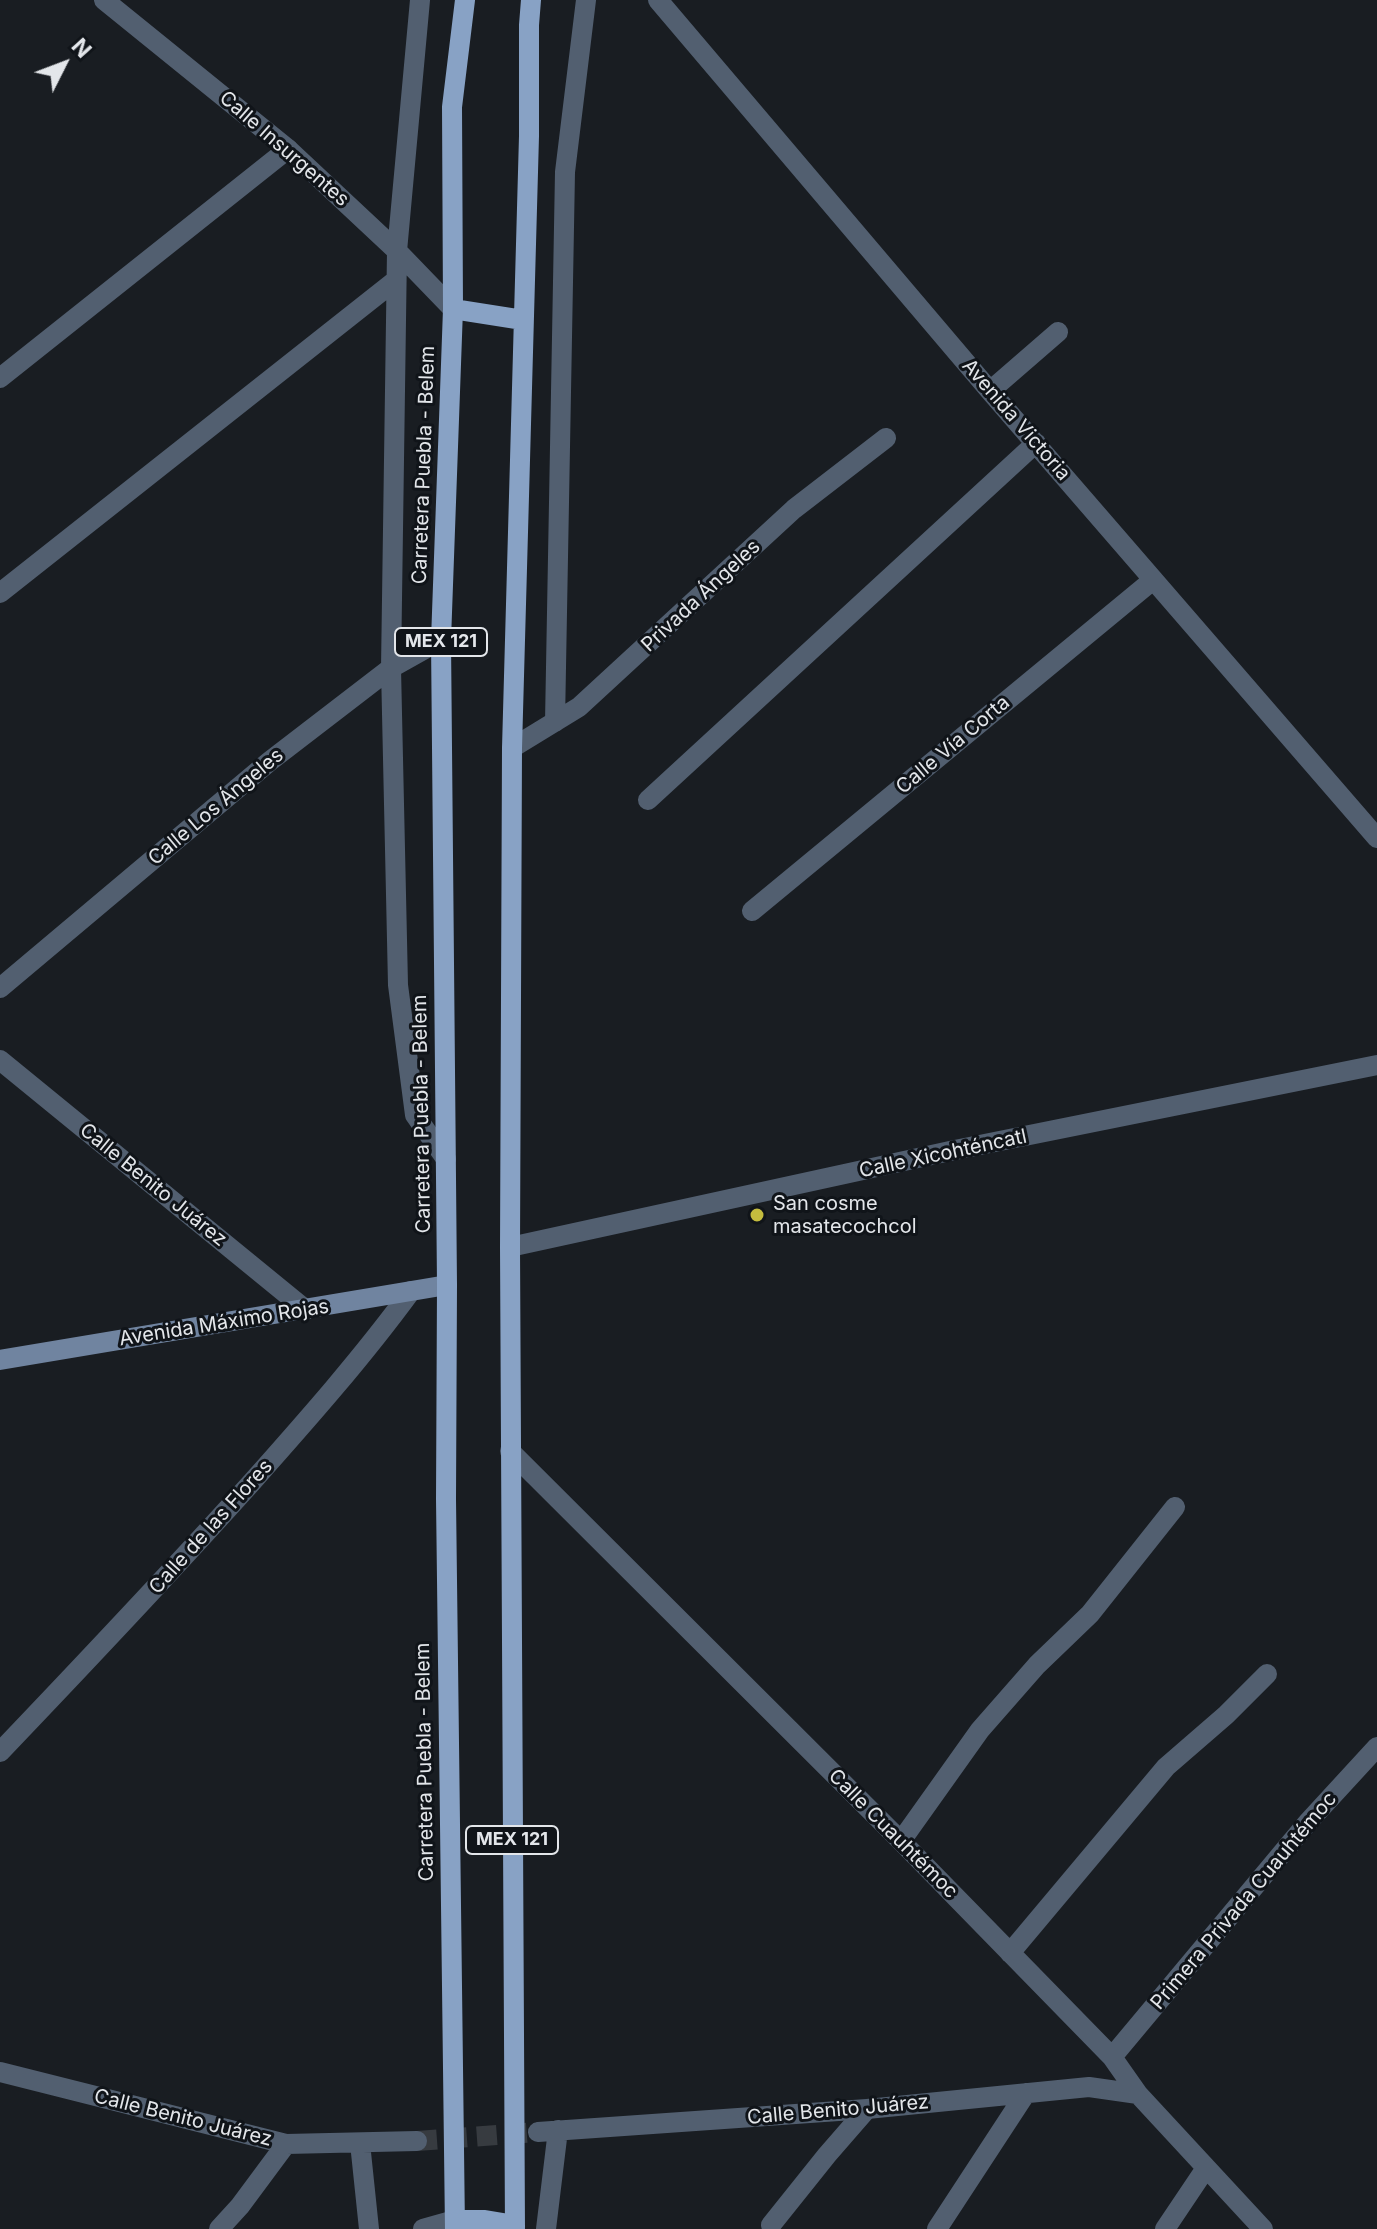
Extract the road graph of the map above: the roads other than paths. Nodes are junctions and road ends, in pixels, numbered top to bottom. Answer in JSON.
{"nodes":[{"id":1,"x":104,"y":0,"type":"edge"},
{"id":2,"x":420,"y":0,"type":"edge"},
{"id":3,"x":465,"y":0,"type":"edge"},
{"id":4,"x":531,"y":0,"type":"edge"},
{"id":5,"x":586,"y":0,"type":"edge"},
{"id":6,"x":658,"y":0,"type":"edge"},
{"id":7,"x":288,"y":149,"type":"junction"},
{"id":8,"x":397,"y":251,"type":"junction"},
{"id":9,"x":396,"y":280,"type":"junction"},
{"id":10,"x":453,"y":309,"type":"junction"},
{"id":11,"x":523,"y":320,"type":"junction"},
{"id":12,"x":1058,"y":332,"type":"dead end"},
{"id":13,"x":0,"y":378,"type":"edge"},
{"id":14,"x":990,"y":391,"type":"junction"},
{"id":15,"x":886,"y":438,"type":"dead end"},
{"id":16,"x":1036,"y":443,"type":"junction"},
{"id":17,"x":1153,"y":580,"type":"junction"},
{"id":18,"x":0,"y":593,"type":"edge"},
{"id":19,"x":441,"y":640,"type":"junction"},
{"id":20,"x":391,"y":668,"type":"junction"},
{"id":21,"x":555,"y":722,"type":"junction"},
{"id":22,"x":512,"y":748,"type":"junction"},
{"id":23,"x":648,"y":800,"type":"dead end"},
{"id":24,"x":1377,"y":838,"type":"edge"},
{"id":25,"x":752,"y":911,"type":"dead end"},
{"id":26,"x":1,"y":986,"type":"edge"},
{"id":27,"x":0,"y":1060,"type":"edge"},
{"id":28,"x":1377,"y":1065,"type":"edge"},
{"id":29,"x":446,"y":1159,"type":"junction"},
{"id":30,"x":510,"y":1247,"type":"junction"},
{"id":31,"x":447,"y":1285,"type":"junction"},
{"id":32,"x":411,"y":1291,"type":"junction"},
{"id":33,"x":306,"y":1310,"type":"junction"},
{"id":34,"x":0,"y":1360,"type":"edge"},
{"id":35,"x":510,"y":1451,"type":"junction"},
{"id":36,"x":1175,"y":1507,"type":"dead end"},
{"id":37,"x":1267,"y":1674,"type":"dead end"},
{"id":38,"x":1377,"y":1747,"type":"edge"},
{"id":39,"x":0,"y":1752,"type":"edge"},
{"id":40,"x":901,"y":1841,"type":"junction"},
{"id":41,"x":1010,"y":1953,"type":"junction"},
{"id":42,"x":1112,"y":2057,"type":"junction"},
{"id":43,"x":0,"y":2072,"type":"edge"},
{"id":44,"x":1026,"y":2093,"type":"junction"},
{"id":45,"x":1138,"y":2094,"type":"junction"},
{"id":46,"x":867,"y":2109,"type":"junction"},
{"id":47,"x":417,"y":2141,"type":"tunnel mouth"},
{"id":48,"x":360,"y":2143,"type":"junction"},
{"id":49,"x":286,"y":2144,"type":"junction"},
{"id":50,"x":1206,"y":2168,"type":"junction"},
{"id":51,"x":455,"y":2224,"type":"edge"},
{"id":52,"x":771,"y":2225,"type":"dead end"},
{"id":53,"x":516,"y":2228,"type":"edge"},
{"id":54,"x":219,"y":2229,"type":"edge"},
{"id":55,"x":369,"y":2229,"type":"edge"},
{"id":56,"x":423,"y":2229,"type":"edge"},
{"id":57,"x":546,"y":2229,"type":"edge"},
{"id":58,"x":937,"y":2229,"type":"edge"},
{"id":59,"x":1165,"y":2229,"type":"edge"},
{"id":60,"x":1263,"y":2229,"type":"edge"}],
"edges":[{"from":1,"to":7,"type":"street","name":"Calle Insurgentes"},
{"from":2,"to":8,"type":"street"},
{"from":3,"to":10,"type":"main road","name":"Carretera Puebla - Belem","number":"MEX 121"},
{"from":4,"to":11,"type":"main road","number":"MEX 121"},
{"from":5,"to":21,"type":"street"},
{"from":6,"to":14,"type":"street","name":"Avenida Victoria"},
{"from":7,"to":8,"type":"street","name":"Calle Insurgentes"},
{"from":7,"to":13,"type":"street"},
{"from":8,"to":9,"type":"street"},
{"from":8,"to":10,"type":"street","name":"Calle Insurgentes"},
{"from":9,"to":18,"type":"street"},
{"from":9,"to":20,"type":"street"},
{"from":10,"to":11,"type":"main road"},
{"from":10,"to":19,"type":"main road","name":"Carretera Puebla - Belem","number":"MEX 121"},
{"from":11,"to":22,"type":"main road","number":"MEX 121"},
{"from":12,"to":14,"type":"street"},
{"from":14,"to":16,"type":"street","name":"Avenida Victoria"},
{"from":15,"to":21,"type":"street","name":"Privada Ángeles"},
{"from":16,"to":17,"type":"street","name":"Avenida Victoria"},
{"from":16,"to":23,"type":"street"},
{"from":17,"to":24,"type":"street","name":"Avenida Victoria"},
{"from":17,"to":25,"type":"street","name":"Calle Vía Corta"},
{"from":19,"to":20,"type":"street","name":"Calle Los Ángeles"},
{"from":19,"to":29,"type":"main road","name":"Carretera Puebla - Belem","number":"MEX 121"},
{"from":20,"to":26,"type":"street","name":"Calle Los Ángeles"},
{"from":20,"to":29,"type":"street"},
{"from":21,"to":22,"type":"street","name":"Privada Ángeles"},
{"from":22,"to":30,"type":"main road","number":"MEX 121"},
{"from":27,"to":33,"type":"street","name":"Calle Benito Juárez"},
{"from":28,"to":30,"type":"street","name":"Calle Xicohténcatl"},
{"from":29,"to":31,"type":"main road","name":"Carretera Puebla - Belem","number":"MEX 121"},
{"from":30,"to":35,"type":"main road","number":"MEX 121"},
{"from":31,"to":32,"type":"main road","name":"Avenida Máximo Rojas"},
{"from":31,"to":51,"type":"main road","name":"Carretera Puebla - Belem","number":"MEX 121"},
{"from":32,"to":33,"type":"main road","name":"Avenida Máximo Rojas"},
{"from":32,"to":39,"type":"street","name":"Calle de las Flores"},
{"from":33,"to":34,"type":"main road","name":"Avenida Máximo Rojas"},
{"from":35,"to":40,"type":"street","name":"Calle Cuauhtémoc"},
{"from":35,"to":53,"type":"main road","number":"MEX 121"},
{"from":36,"to":40,"type":"street"},
{"from":37,"to":41,"type":"street"},
{"from":38,"to":42,"type":"street","name":"Primera Privada Cuauhtémoc"},
{"from":40,"to":41,"type":"street","name":"Calle Cuauhtémoc"},
{"from":41,"to":42,"type":"street","name":"Calle Cuauhtémoc"},
{"from":42,"to":45,"type":"street","name":"Calle Cuauhtémoc"},
{"from":43,"to":49,"type":"street","name":"Calle Benito Juárez"},
{"from":44,"to":45,"type":"street","name":"Calle Benito Juárez"},
{"from":44,"to":46,"type":"street","name":"Calle Benito Juárez"},
{"from":44,"to":58,"type":"street"},
{"from":45,"to":50,"type":"street","name":"Calle Cuauhtémoc"},
{"from":46,"to":52,"type":"street"},
{"from":46,"to":57,"type":"street","name":"Calle Benito Juárez"},
{"from":47,"to":48,"type":"street","name":"Calle Benito Juárez"},
{"from":48,"to":49,"type":"street","name":"Calle Benito Juárez"},
{"from":48,"to":55,"type":"street"},
{"from":49,"to":54,"type":"street"},
{"from":50,"to":59,"type":"street"},
{"from":50,"to":60,"type":"street","name":"Calle Cuauhtémoc"},
{"from":51,"to":53,"type":"main road"},
{"from":51,"to":56,"type":"street"}]}
